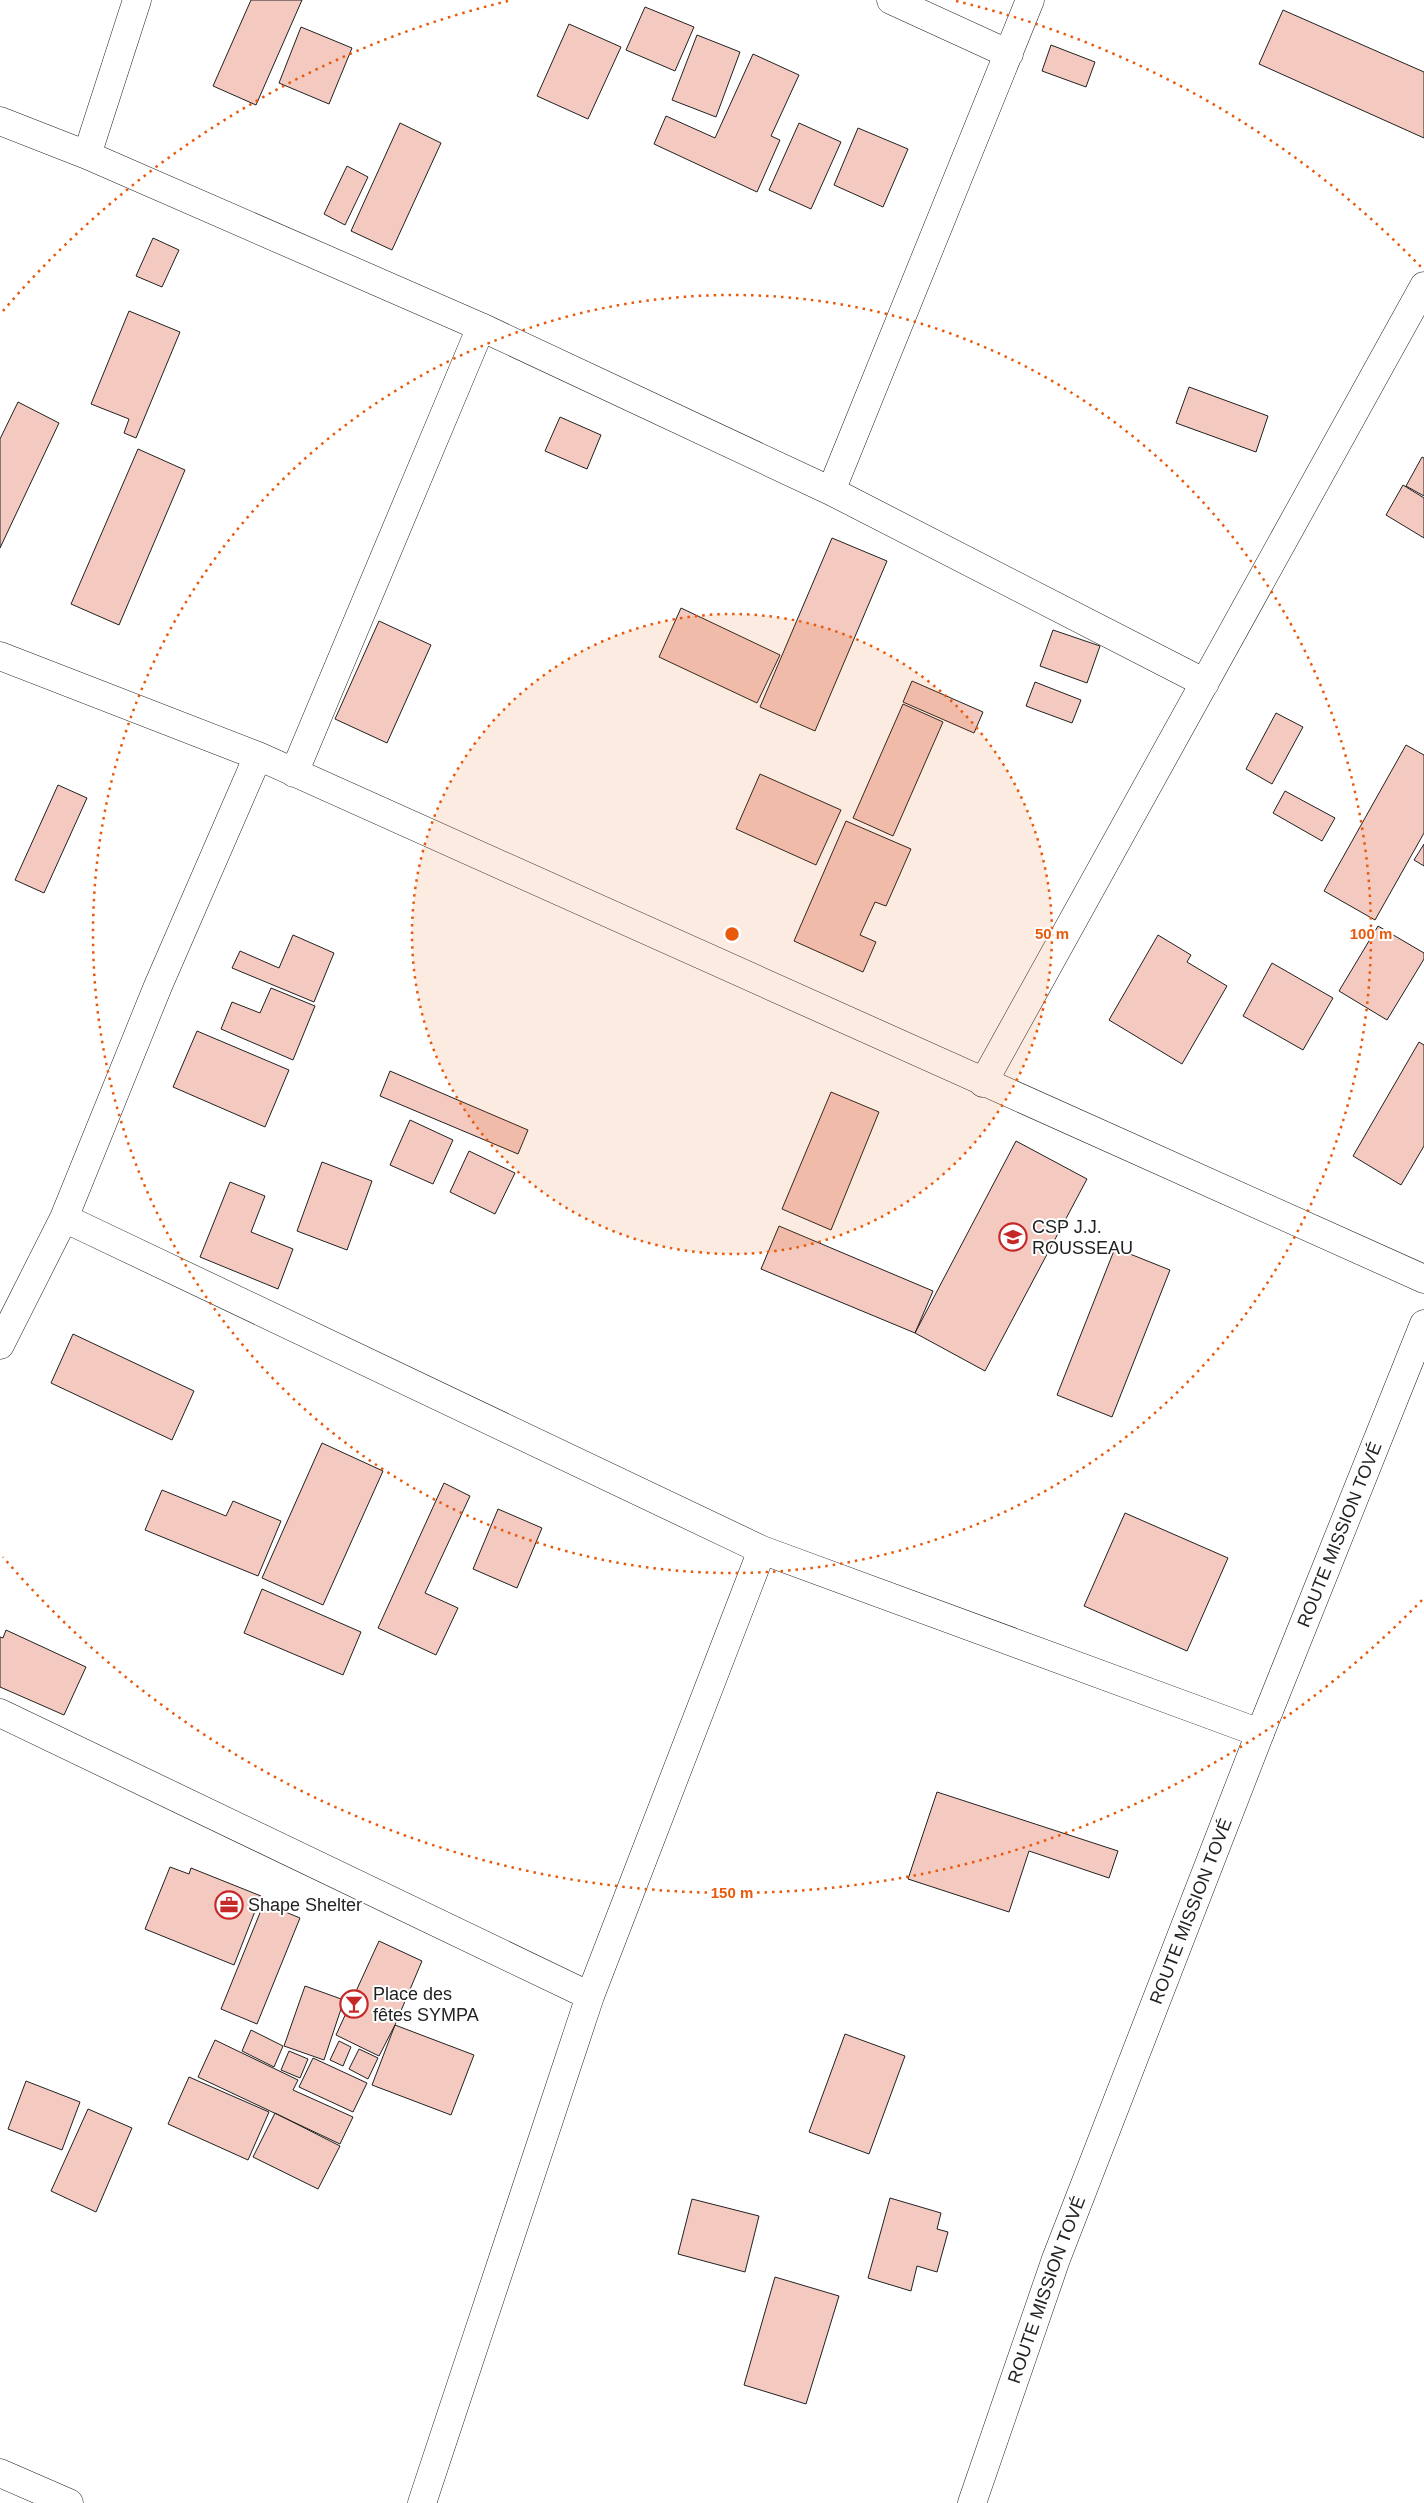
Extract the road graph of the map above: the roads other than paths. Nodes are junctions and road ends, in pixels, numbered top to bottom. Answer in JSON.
{"nodes":[{"id":1,"x":137,"y":0,"type":"edge"},
{"id":2,"x":890,"y":0,"type":"edge"},
{"id":3,"x":1030,"y":0,"type":"edge"},
{"id":4,"x":1009,"y":54,"type":"junction"},
{"id":5,"x":0,"y":122,"type":"edge"},
{"id":6,"x":87,"y":155,"type":"junction"},
{"id":7,"x":1424,"y":286,"type":"edge"},
{"id":8,"x":481,"y":327,"type":"junction"},
{"id":9,"x":831,"y":491,"type":"junction"},
{"id":10,"x":0,"y":656,"type":"edge"},
{"id":11,"x":1205,"y":683,"type":"junction"},
{"id":12,"x":258,"y":756,"type":"junction"},
{"id":13,"x":294,"y":774,"type":"junction"},
{"id":14,"x":984,"y":1083,"type":"junction"},
{"id":15,"x":64,"y":1218,"type":"junction"},
{"id":16,"x":1424,"y":1279,"type":"edge"},
{"id":17,"x":1424,"y":1324,"type":"edge"},
{"id":18,"x":0,"y":1345,"type":"edge"},
{"id":19,"x":762,"y":1550,"type":"junction"},
{"id":20,"x":0,"y":1713,"type":"edge"},
{"id":21,"x":1260,"y":1733,"type":"junction"},
{"id":22,"x":590,"y":1996,"type":"junction"},
{"id":23,"x":0,"y":2473,"type":"edge"},
{"id":24,"x":69,"y":2503,"type":"edge"},
{"id":25,"x":422,"y":2503,"type":"edge"},
{"id":26,"x":972,"y":2503,"type":"edge"}],
"edges":[{"from":1,"to":6,"type":"street"},
{"from":2,"to":4,"type":"street"},
{"from":3,"to":4,"type":"street"},
{"from":4,"to":9,"type":"street"},
{"from":5,"to":6,"type":"street"},
{"from":6,"to":8,"type":"street"},
{"from":7,"to":11,"type":"street"},
{"from":8,"to":9,"type":"street"},
{"from":8,"to":13,"type":"street"},
{"from":9,"to":11,"type":"street"},
{"from":10,"to":12,"type":"street"},
{"from":11,"to":14,"type":"street"},
{"from":12,"to":13,"type":"street"},
{"from":12,"to":15,"type":"street"},
{"from":13,"to":14,"type":"street"},
{"from":14,"to":16,"type":"street"},
{"from":15,"to":18,"type":"street"},
{"from":15,"to":19,"type":"street"},
{"from":17,"to":21,"type":"street","name":"ROUTE MISSION TOVÉ"},
{"from":19,"to":21,"type":"street"},
{"from":19,"to":22,"type":"street"},
{"from":20,"to":22,"type":"street"},
{"from":21,"to":26,"type":"street","name":"ROUTE MISSION TOVÉ"},
{"from":22,"to":25,"type":"street"},
{"from":23,"to":24,"type":"street"}]}
